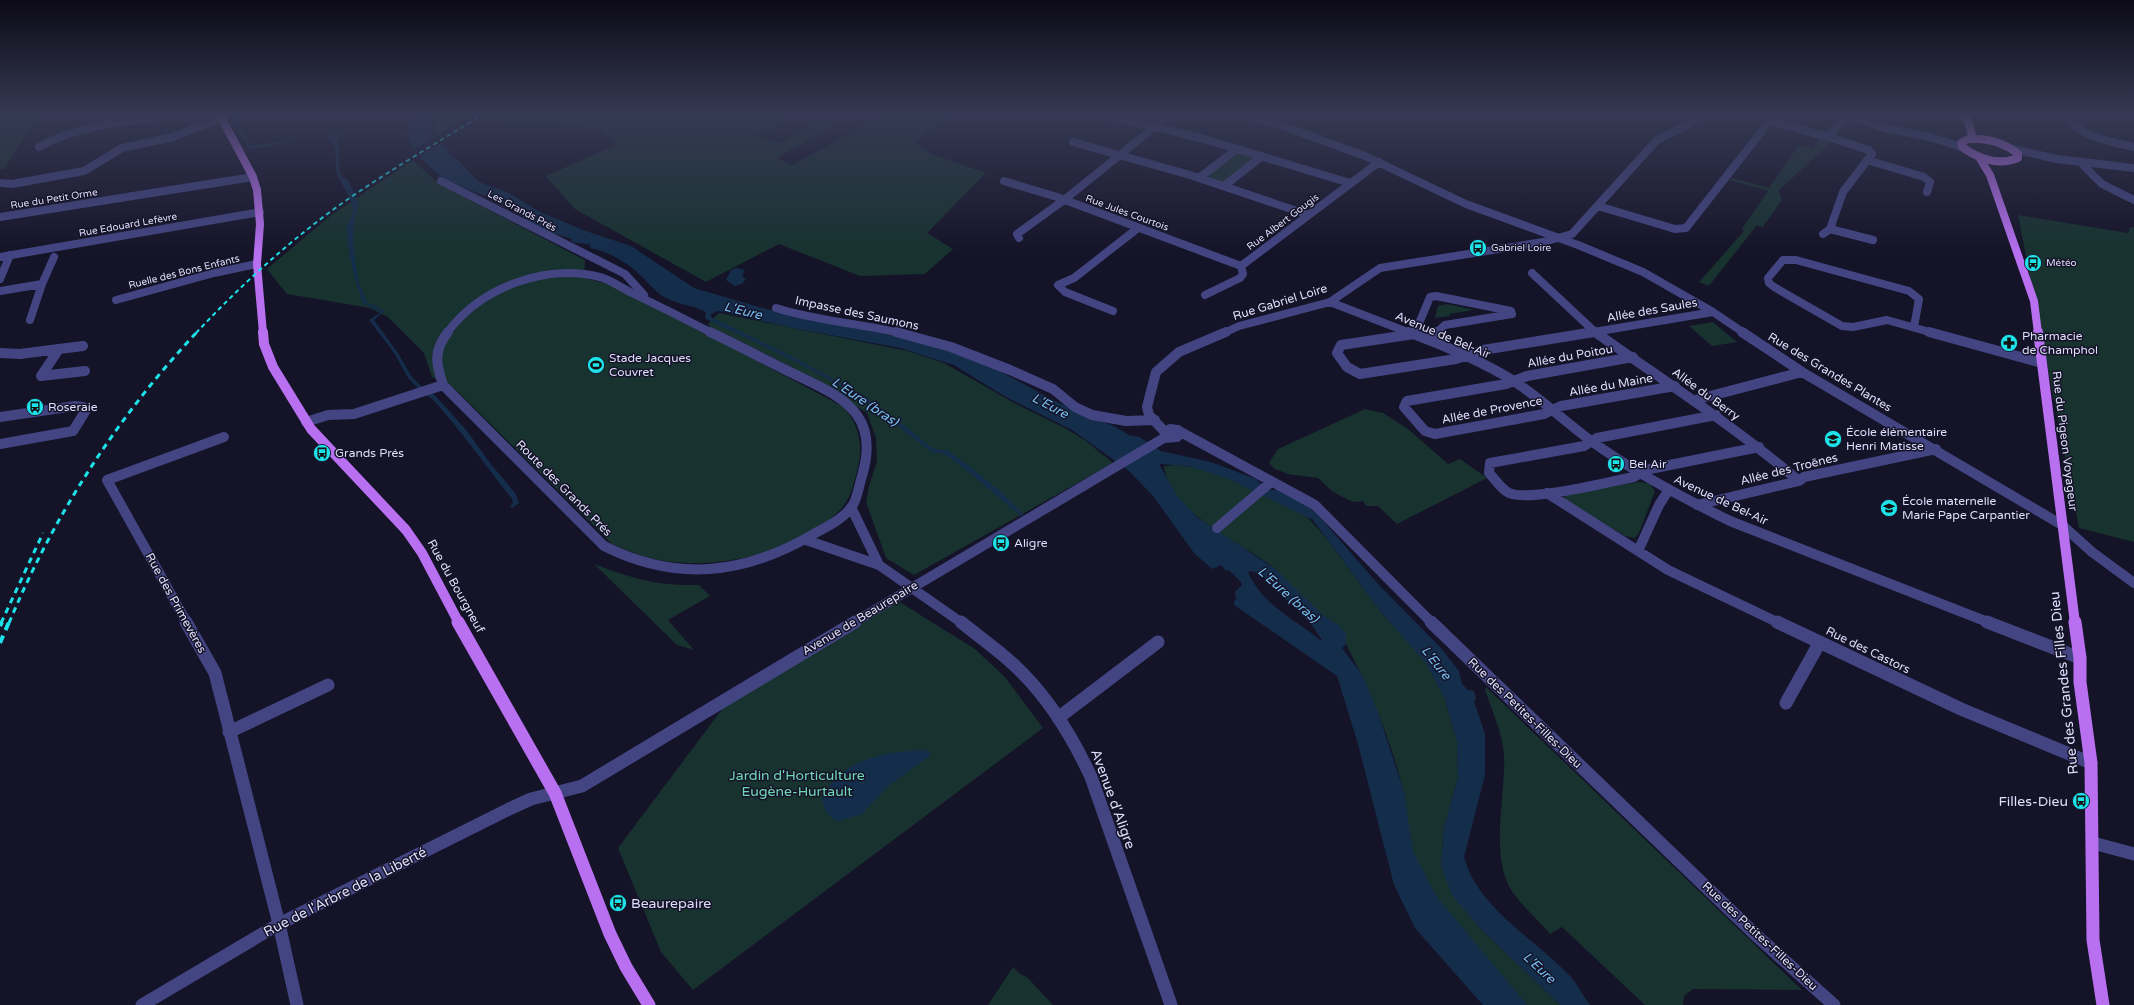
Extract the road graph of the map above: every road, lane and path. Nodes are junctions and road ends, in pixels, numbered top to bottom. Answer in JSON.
{"nodes":[{"id":1,"x":102,"y":160,"type":"edge"},
{"id":2,"x":244,"y":160,"type":"edge"},
{"id":3,"x":1113,"y":160,"type":"edge"},
{"id":4,"x":1136,"y":160,"type":"edge"},
{"id":5,"x":1223,"y":160,"type":"edge"},
{"id":6,"x":1257,"y":160,"type":"edge"},
{"id":7,"x":1275,"y":160,"type":"edge"},
{"id":8,"x":1373,"y":160,"type":"edge"},
{"id":9,"x":1639,"y":160,"type":"edge"},
{"id":10,"x":1739,"y":160,"type":"edge"},
{"id":11,"x":1867,"y":160,"type":"joint"},
{"id":12,"x":1981,"y":160,"type":"edge"},
{"id":13,"x":1996,"y":160,"type":"edge"},
{"id":14,"x":2014,"y":160,"type":"edge"},
{"id":15,"x":2065,"y":160,"type":"edge"},
{"id":16,"x":2002,"y":161,"type":"junction"},
{"id":17,"x":1379,"y":162,"type":"junction"},
{"id":18,"x":2080,"y":162,"type":"junction"},
{"id":19,"x":2134,"y":168,"type":"edge"},
{"id":20,"x":1990,"y":175,"type":"junction"},
{"id":21,"x":253,"y":176,"type":"junction"},
{"id":22,"x":1199,"y":178,"type":"junction"},
{"id":23,"x":441,"y":181,"type":"dead end"},
{"id":24,"x":1004,"y":181,"type":"dead end"},
{"id":25,"x":2,"y":183,"type":"dead end"},
{"id":26,"x":1350,"y":183,"type":"junction"},
{"id":27,"x":1224,"y":186,"type":"junction"},
{"id":28,"x":1927,"y":192,"type":"dead end"},
{"id":29,"x":1064,"y":200,"type":"junction"},
{"id":30,"x":2134,"y":200,"type":"edge"},
{"id":31,"x":1598,"y":206,"type":"junction"},
{"id":32,"x":260,"y":212,"type":"junction"},
{"id":33,"x":1309,"y":215,"type":"junction"},
{"id":34,"x":0,"y":217,"type":"edge"},
{"id":35,"x":1138,"y":228,"type":"junction"},
{"id":36,"x":1830,"y":229,"type":"junction"},
{"id":37,"x":1822,"y":234,"type":"dead end"},
{"id":38,"x":1019,"y":238,"type":"dead end"},
{"id":39,"x":1560,"y":238,"type":"junction"},
{"id":40,"x":1873,"y":240,"type":"dead end"},
{"id":41,"x":10,"y":255,"type":"junction"},
{"id":42,"x":0,"y":257,"type":"edge"},
{"id":43,"x":54,"y":257,"type":"dead end"},
{"id":44,"x":593,"y":259,"type":"junction"},
{"id":45,"x":257,"y":264,"type":"junction"},
{"id":46,"x":1241,"y":266,"type":"junction"},
{"id":47,"x":578,"y":273,"type":"junction"},
{"id":48,"x":1532,"y":273,"type":"dead end"},
{"id":49,"x":0,"y":279,"type":"edge"},
{"id":50,"x":42,"y":284,"type":"junction"},
{"id":51,"x":0,"y":291,"type":"edge"},
{"id":52,"x":1205,"y":296,"type":"dead end"},
{"id":53,"x":646,"y":298,"type":"junction"},
{"id":54,"x":116,"y":300,"type":"dead end"},
{"id":55,"x":1330,"y":302,"type":"junction"},
{"id":56,"x":776,"y":308,"type":"dead end"},
{"id":57,"x":1113,"y":311,"type":"dead end"},
{"id":58,"x":1713,"y":312,"type":"junction"},
{"id":59,"x":30,"y":320,"type":"dead end"},
{"id":60,"x":1914,"y":327,"type":"junction"},
{"id":61,"x":1595,"y":332,"type":"junction"},
{"id":62,"x":1414,"y":334,"type":"junction"},
{"id":63,"x":1428,"y":339,"type":"junction"},
{"id":64,"x":83,"y":346,"type":"dead end"},
{"id":65,"x":59,"y":349,"type":"junction"},
{"id":66,"x":0,"y":353,"type":"edge"},
{"id":67,"x":1466,"y":356,"type":"junction"},
{"id":68,"x":1633,"y":357,"type":"junction"},
{"id":69,"x":2042,"y":363,"type":"junction"},
{"id":70,"x":85,"y":370,"type":"dead end"},
{"id":71,"x":1802,"y":372,"type":"junction"},
{"id":72,"x":1512,"y":380,"type":"junction"},
{"id":73,"x":443,"y":385,"type":"junction"},
{"id":74,"x":1675,"y":386,"type":"junction"},
{"id":75,"x":1695,"y":400,"type":"junction"},
{"id":76,"x":1552,"y":410,"type":"junction"},
{"id":77,"x":1716,"y":415,"type":"junction"},
{"id":78,"x":0,"y":417,"type":"edge"},
{"id":79,"x":1155,"y":420,"type":"junction"},
{"id":80,"x":306,"y":422,"type":"junction"},
{"id":81,"x":1177,"y":430,"type":"junction"},
{"id":82,"x":1436,"y":434,"type":"joint"},
{"id":83,"x":224,"y":436,"type":"dead end"},
{"id":84,"x":1162,"y":437,"type":"junction"},
{"id":85,"x":1593,"y":442,"type":"junction"},
{"id":86,"x":0,"y":444,"type":"edge"},
{"id":87,"x":1759,"y":446,"type":"junction"},
{"id":88,"x":1936,"y":449,"type":"junction"},
{"id":89,"x":1639,"y":473,"type":"junction"},
{"id":90,"x":1799,"y":481,"type":"junction"},
{"id":91,"x":1271,"y":482,"type":"junction"},
{"id":92,"x":1668,"y":491,"type":"junction"},
{"id":93,"x":1547,"y":493,"type":"junction"},
{"id":94,"x":1696,"y":505,"type":"junction"},
{"id":95,"x":851,"y":507,"type":"junction"},
{"id":96,"x":2062,"y":525,"type":"junction"},
{"id":97,"x":1217,"y":528,"type":"dead end"},
{"id":98,"x":806,"y":540,"type":"junction"},
{"id":99,"x":1638,"y":551,"type":"junction"},
{"id":100,"x":879,"y":565,"type":"junction"},
{"id":101,"x":2134,"y":583,"type":"edge"},
{"id":102,"x":911,"y":588,"type":"junction"},
{"id":103,"x":1158,"y":642,"type":"dead end"},
{"id":104,"x":1820,"y":642,"type":"junction"},
{"id":105,"x":2080,"y":658,"type":"junction"},
{"id":106,"x":328,"y":685,"type":"dead end"},
{"id":107,"x":1786,"y":703,"type":"dead end"},
{"id":108,"x":1058,"y":718,"type":"junction"},
{"id":109,"x":229,"y":732,"type":"junction"},
{"id":110,"x":2091,"y":763,"type":"junction"},
{"id":111,"x":555,"y":793,"type":"junction"},
{"id":112,"x":2093,"y":844,"type":"junction"},
{"id":113,"x":2134,"y":854,"type":"edge"},
{"id":114,"x":279,"y":924,"type":"junction"},
{"id":115,"x":142,"y":1005,"type":"edge"},
{"id":116,"x":297,"y":1005,"type":"edge"},
{"id":117,"x":649,"y":1005,"type":"edge"},
{"id":118,"x":1171,"y":1005,"type":"edge"},
{"id":119,"x":1834,"y":1005,"type":"edge"},
{"id":120,"x":2103,"y":1005,"type":"edge"}],
"edges":[{"from":1,"to":25,"type":"street"},
{"from":2,"to":21,"type":"main road","name":"Rue du Bourgneuf"},
{"from":3,"to":29,"type":"street"},
{"from":4,"to":22,"type":"street"},
{"from":5,"to":22,"type":"street"},
{"from":6,"to":27,"type":"street"},
{"from":7,"to":26,"type":"street"},
{"from":8,"to":17,"type":"street","name":"Rue des Grandes Plantes"},
{"from":9,"to":31,"type":"street"},
{"from":10,"to":31,"type":"street"},
{"from":11,"to":28,"type":"street"},
{"from":11,"to":36,"type":"street"},
{"from":12,"to":20,"type":"main road","name":"Rue du Pigeon Voyageur"},
{"from":13,"to":16,"type":"main road"},
{"from":14,"to":16,"type":"main road"},
{"from":15,"to":18,"type":"street"},
{"from":16,"to":20,"type":"main road"},
{"from":17,"to":26,"type":"street","name":"Rue Albert Gougis"},
{"from":17,"to":39,"type":"street","name":"Rue des Grandes Plantes"},
{"from":18,"to":19,"type":"street"},
{"from":18,"to":30,"type":"street"},
{"from":20,"to":69,"type":"main road","name":"Rue du Pigeon Voyageur"},
{"from":21,"to":32,"type":"main road","name":"Rue du Bourgneuf"},
{"from":21,"to":34,"type":"street","name":"Rue du Petit Orme"},
{"from":22,"to":27,"type":"street"},
{"from":23,"to":44,"type":"street","name":"Les Grands Prés"},
{"from":24,"to":29,"type":"street","name":"Rue Jules Courtois"},
{"from":26,"to":33,"type":"street","name":"Rue Albert Gougis"},
{"from":27,"to":33,"type":"street"},
{"from":29,"to":35,"type":"street","name":"Rue Jules Courtois"},
{"from":29,"to":38,"type":"street"},
{"from":31,"to":39,"type":"street"},
{"from":32,"to":41,"type":"street","name":"Rue Edouard Lefèvre"},
{"from":32,"to":45,"type":"main road","name":"Rue du Bourgneuf"},
{"from":33,"to":46,"type":"street","name":"Rue Albert Gougis"},
{"from":35,"to":46,"type":"street","name":"Rue Jules Courtois"},
{"from":35,"to":57,"type":"street"},
{"from":36,"to":37,"type":"street"},
{"from":36,"to":40,"type":"street"},
{"from":39,"to":55,"type":"street","name":"Rue Gabriel Loire"},
{"from":39,"to":58,"type":"street","name":"Rue des Grandes Plantes"},
{"from":41,"to":42,"type":"street","name":"Rue Edouard Lefèvre"},
{"from":41,"to":49,"type":"street"},
{"from":43,"to":50,"type":"street"},
{"from":44,"to":47,"type":"street"},
{"from":44,"to":53,"type":"street","name":"Les Grands Prés"},
{"from":45,"to":54,"type":"street","name":"Ruelle des Bons Enfants"},
{"from":45,"to":80,"type":"main road","name":"Rue du Bourgneuf"},
{"from":46,"to":52,"type":"street","name":"Rue Albert Gougis"},
{"from":47,"to":53,"type":"street","name":"Route des Grands Prés"},
{"from":47,"to":73,"type":"street","name":"Route des Grands Prés"},
{"from":48,"to":61,"type":"street","name":"Allée du Berry"},
{"from":50,"to":51,"type":"street"},
{"from":50,"to":59,"type":"street"},
{"from":53,"to":95,"type":"street","name":"Route des Grands Prés"},
{"from":55,"to":62,"type":"street","name":"Avenue de Bel-Air"},
{"from":55,"to":79,"type":"street","name":"Rue Gabriel Loire"},
{"from":56,"to":79,"type":"street","name":"Impasse des Saumons"},
{"from":58,"to":61,"type":"street","name":"Allée des Saules"},
{"from":58,"to":71,"type":"street","name":"Rue des Grandes Plantes"},
{"from":60,"to":60,"type":"street"},
{"from":60,"to":69,"type":"street"},
{"from":61,"to":67,"type":"street","name":"Allée des Saules"},
{"from":61,"to":68,"type":"street","name":"Allée du Berry"},
{"from":62,"to":63,"type":"street","name":"Avenue de Bel-Air"},
{"from":62,"to":63,"type":"street"},
{"from":62,"to":67,"type":"street","name":"Allée des Saules"},
{"from":63,"to":67,"type":"street","name":"Avenue de Bel-Air"},
{"from":64,"to":65,"type":"street"},
{"from":65,"to":66,"type":"street"},
{"from":65,"to":70,"type":"street"},
{"from":67,"to":72,"type":"street","name":"Avenue de Bel-Air"},
{"from":68,"to":72,"type":"street","name":"Allée du Poitou"},
{"from":68,"to":74,"type":"street","name":"Allée du Berry"},
{"from":69,"to":96,"type":"main road","name":"Rue du Pigeon Voyageur"},
{"from":71,"to":75,"type":"street"},
{"from":71,"to":88,"type":"street","name":"Rue des Grandes Plantes"},
{"from":72,"to":76,"type":"street","name":"Avenue de Bel-Air"},
{"from":72,"to":82,"type":"street","name":"Allée du Poitou"},
{"from":73,"to":80,"type":"street"},
{"from":73,"to":98,"type":"street","name":"Route des Grands Prés"},
{"from":74,"to":75,"type":"street","name":"Allée du Berry"},
{"from":74,"to":76,"type":"street","name":"Allée du Maine"},
{"from":75,"to":77,"type":"street","name":"Allée du Berry"},
{"from":76,"to":82,"type":"street","name":"Allée de Provence"},
{"from":76,"to":85,"type":"street","name":"Avenue de Bel-Air"},
{"from":77,"to":85,"type":"street"},
{"from":77,"to":87,"type":"street","name":"Allée du Berry"},
{"from":78,"to":86,"type":"street"},
{"from":79,"to":81,"type":"street"},
{"from":79,"to":84,"type":"street","name":"Rue Gabriel Loire"},
{"from":80,"to":111,"type":"main road","name":"Rue du Bourgneuf"},
{"from":81,"to":84,"type":"street","name":"Avenue de Beaurepaire"},
{"from":81,"to":91,"type":"street","name":"Rue des Petites-Filles-Dieu"},
{"from":83,"to":109,"type":"street","name":"Rue des Primevères"},
{"from":84,"to":102,"type":"street","name":"Avenue de Beaurepaire"},
{"from":85,"to":89,"type":"street","name":"Avenue de Bel-Air"},
{"from":85,"to":93,"type":"street"},
{"from":87,"to":89,"type":"street"},
{"from":87,"to":90,"type":"street","name":"Allée du Berry"},
{"from":88,"to":90,"type":"street","name":"Allée des Troënes"},
{"from":88,"to":96,"type":"street","name":"Rue des Grandes Plantes"},
{"from":89,"to":92,"type":"street","name":"Avenue de Bel-Air"},
{"from":89,"to":93,"type":"street"},
{"from":90,"to":94,"type":"street","name":"Allée des Troënes"},
{"from":91,"to":97,"type":"street"},
{"from":91,"to":119,"type":"street","name":"Rue des Petites-Filles-Dieu"},
{"from":92,"to":94,"type":"street","name":"Avenue de Bel-Air"},
{"from":92,"to":99,"type":"street"},
{"from":93,"to":99,"type":"street","name":"Rue des Castors"},
{"from":94,"to":105,"type":"street","name":"Avenue de Bel-Air"},
{"from":95,"to":98,"type":"street","name":"Route des Grands Prés"},
{"from":95,"to":100,"type":"street","name":"Avenue d'Aligre"},
{"from":96,"to":101,"type":"street","name":"Rue des Grandes Plantes"},
{"from":96,"to":105,"type":"main road","name":"Rue des Grandes Filles Dieu"},
{"from":98,"to":100,"type":"street","name":"Avenue d'Aligre"},
{"from":99,"to":104,"type":"street","name":"Rue des Castors"},
{"from":100,"to":102,"type":"street","name":"Avenue d'Aligre"},
{"from":102,"to":108,"type":"street","name":"Avenue d'Aligre"},
{"from":102,"to":111,"type":"street","name":"Avenue de Beaurepaire"},
{"from":103,"to":108,"type":"street"},
{"from":104,"to":107,"type":"street"},
{"from":104,"to":110,"type":"street","name":"Rue des Castors"},
{"from":105,"to":110,"type":"main road","name":"Rue des Grandes Filles Dieu"},
{"from":106,"to":109,"type":"street"},
{"from":108,"to":118,"type":"street","name":"Avenue d'Aligre"},
{"from":109,"to":114,"type":"street","name":"Rue des Primevères"},
{"from":110,"to":112,"type":"main road","name":"Rue des Grandes Filles Dieu"},
{"from":111,"to":114,"type":"street","name":"Rue de l'Arbre de la Liberté"},
{"from":111,"to":117,"type":"main road","name":"Rue du Bourgneuf"},
{"from":112,"to":113,"type":"street"},
{"from":112,"to":120,"type":"main road","name":"Rue des Grandes Filles Dieu"},
{"from":114,"to":115,"type":"street","name":"Rue de l'Arbre de la Liberté"},
{"from":114,"to":116,"type":"street","name":"Rue des Primevères"}]}
